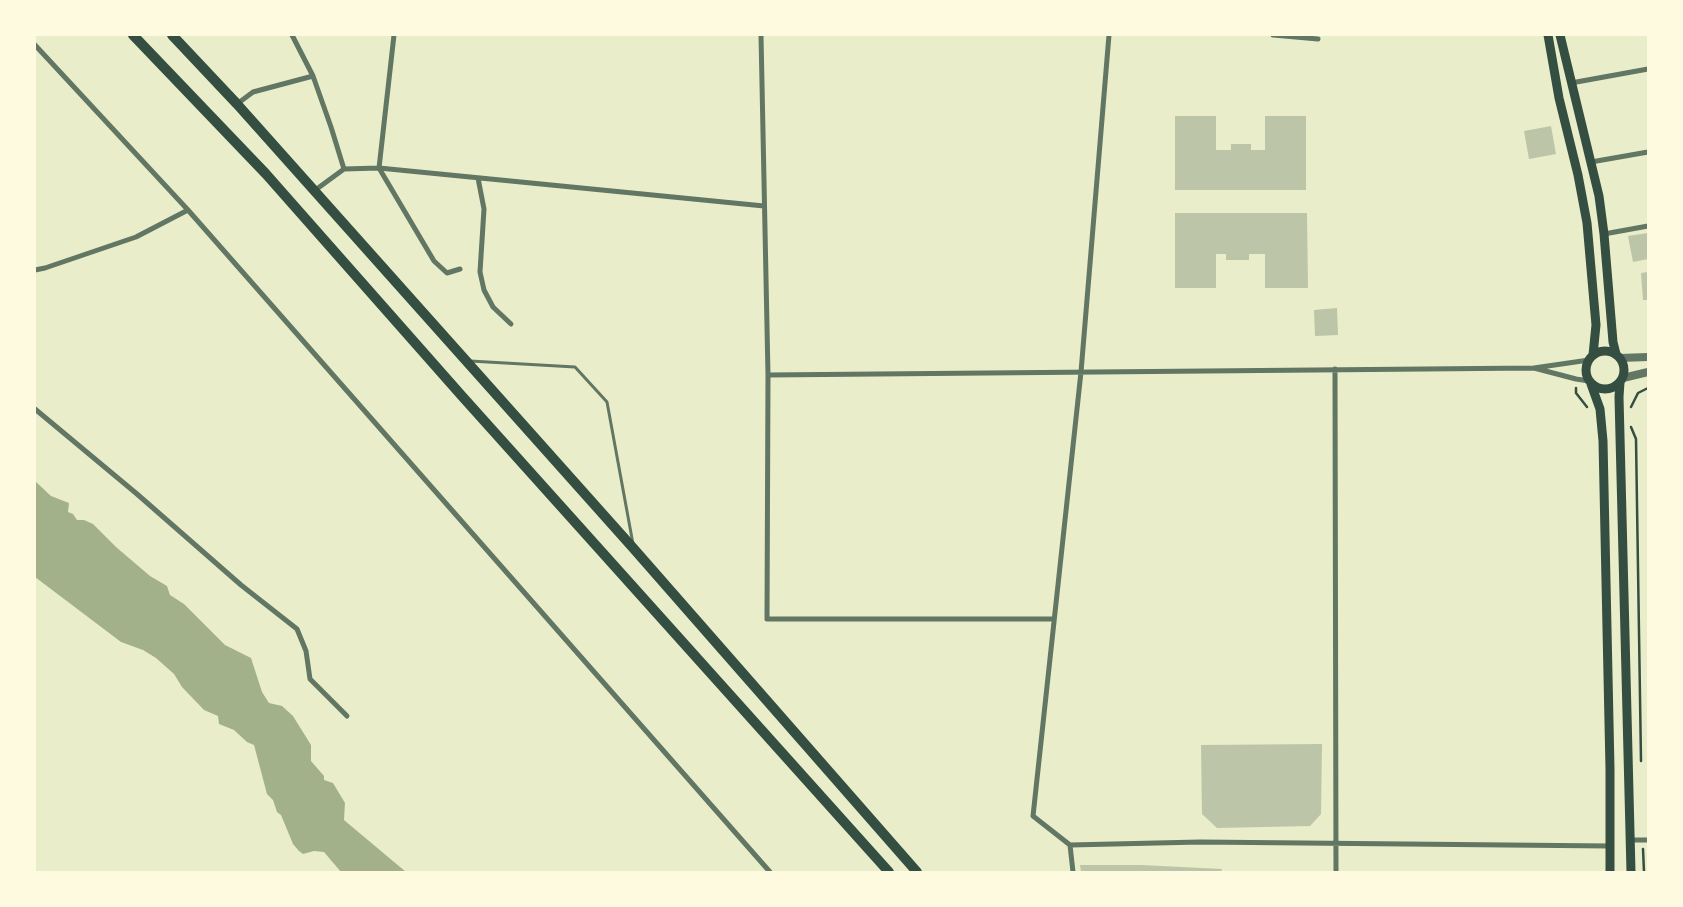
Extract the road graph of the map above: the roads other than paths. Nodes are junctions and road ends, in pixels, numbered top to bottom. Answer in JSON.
{"nodes":[{"id":1,"x":133,"y":35,"type":"edge"},
{"id":2,"x":172,"y":35,"type":"edge"},
{"id":3,"x":292,"y":35,"type":"edge"},
{"id":4,"x":394,"y":35,"type":"edge"},
{"id":5,"x":761,"y":35,"type":"edge"},
{"id":6,"x":1109,"y":35,"type":"edge"},
{"id":7,"x":1273,"y":35,"type":"edge"},
{"id":8,"x":1548,"y":35,"type":"edge"},
{"id":9,"x":1560,"y":35,"type":"edge"},
{"id":10,"x":1318,"y":38,"type":"dead end"},
{"id":11,"x":35,"y":44,"type":"edge"},
{"id":12,"x":1648,"y":69,"type":"edge"},
{"id":13,"x":313,"y":76,"type":"junction"},
{"id":14,"x":1570,"y":84,"type":"junction"},
{"id":15,"x":237,"y":104,"type":"junction"},
{"id":16,"x":1648,"y":152,"type":"edge"},
{"id":17,"x":1591,"y":162,"type":"junction"},
{"id":18,"x":379,"y":168,"type":"junction"},
{"id":19,"x":344,"y":169,"type":"junction"},
{"id":20,"x":478,"y":178,"type":"junction"},
{"id":21,"x":314,"y":191,"type":"junction"},
{"id":22,"x":764,"y":206,"type":"junction"},
{"id":23,"x":188,"y":210,"type":"junction"},
{"id":24,"x":1648,"y":226,"type":"edge"},
{"id":25,"x":1604,"y":234,"type":"junction"},
{"id":26,"x":460,"y":269,"type":"dead end"},
{"id":27,"x":35,"y":270,"type":"edge"},
{"id":28,"x":512,"y":324,"type":"dead end"},
{"id":29,"x":1618,"y":356,"type":"junction"},
{"id":30,"x":1591,"y":357,"type":"junction"},
{"id":31,"x":1648,"y":357,"type":"edge"},
{"id":32,"x":466,"y":361,"type":"junction"},
{"id":33,"x":1534,"y":368,"type":"junction"},
{"id":34,"x":1335,"y":369,"type":"junction"},
{"id":35,"x":1081,"y":372,"type":"junction"},
{"id":36,"x":1648,"y":372,"type":"edge"},
{"id":37,"x":768,"y":375,"type":"junction"},
{"id":38,"x":1621,"y":380,"type":"junction"},
{"id":39,"x":1590,"y":382,"type":"junction"},
{"id":40,"x":35,"y":410,"type":"edge"},
{"id":41,"x":634,"y":549,"type":"junction"},
{"id":42,"x":1054,"y":619,"type":"junction"},
{"id":43,"x":347,"y":716,"type":"dead end"},
{"id":44,"x":1631,"y":840,"type":"junction"},
{"id":45,"x":1648,"y":840,"type":"edge"},
{"id":46,"x":1336,"y":843,"type":"junction"},
{"id":47,"x":1070,"y":845,"type":"junction"},
{"id":48,"x":1610,"y":846,"type":"junction"},
{"id":49,"x":770,"y":872,"type":"edge"},
{"id":50,"x":889,"y":872,"type":"edge"},
{"id":51,"x":917,"y":872,"type":"edge"},
{"id":52,"x":1072,"y":872,"type":"edge"},
{"id":53,"x":1336,"y":872,"type":"edge"},
{"id":54,"x":1610,"y":872,"type":"edge"},
{"id":55,"x":1631,"y":872,"type":"edge"}],
"edges":[{"from":1,"to":50,"type":"highway"},
{"from":2,"to":15,"type":"highway"},
{"from":3,"to":13,"type":"street"},
{"from":4,"to":18,"type":"street"},
{"from":5,"to":22,"type":"street"},
{"from":6,"to":35,"type":"street"},
{"from":7,"to":10,"type":"street"},
{"from":8,"to":30,"type":"main road"},
{"from":9,"to":14,"type":"main road"},
{"from":11,"to":23,"type":"street"},
{"from":12,"to":14,"type":"street"},
{"from":13,"to":15,"type":"street"},
{"from":13,"to":19,"type":"street"},
{"from":14,"to":17,"type":"main road"},
{"from":15,"to":21,"type":"highway"},
{"from":16,"to":17,"type":"street"},
{"from":17,"to":25,"type":"main road"},
{"from":18,"to":19,"type":"street"},
{"from":18,"to":20,"type":"street"},
{"from":18,"to":26,"type":"street"},
{"from":19,"to":21,"type":"street"},
{"from":20,"to":22,"type":"street"},
{"from":20,"to":28,"type":"street"},
{"from":21,"to":32,"type":"highway"},
{"from":22,"to":37,"type":"street"},
{"from":23,"to":27,"type":"street"},
{"from":23,"to":49,"type":"street"},
{"from":24,"to":25,"type":"street"},
{"from":25,"to":29,"type":"main road"},
{"from":29,"to":30,"type":"main road"},
{"from":29,"to":31,"type":"street"},
{"from":29,"to":38,"type":"main road"},
{"from":30,"to":33,"type":"street"},
{"from":30,"to":39,"type":"main road"},
{"from":32,"to":41,"type":"highway"},
{"from":32,"to":41,"type":"lane"},
{"from":33,"to":34,"type":"street"},
{"from":33,"to":39,"type":"street"},
{"from":34,"to":35,"type":"street"},
{"from":34,"to":46,"type":"street"},
{"from":35,"to":37,"type":"street"},
{"from":35,"to":42,"type":"street"},
{"from":36,"to":38,"type":"street"},
{"from":37,"to":42,"type":"street"},
{"from":38,"to":39,"type":"main road"},
{"from":38,"to":44,"type":"main road"},
{"from":39,"to":48,"type":"main road"},
{"from":40,"to":43,"type":"street"},
{"from":41,"to":51,"type":"highway"},
{"from":42,"to":47,"type":"street"},
{"from":44,"to":45,"type":"street"},
{"from":44,"to":55,"type":"main road"},
{"from":46,"to":47,"type":"street"},
{"from":46,"to":48,"type":"street"},
{"from":46,"to":53,"type":"street"},
{"from":47,"to":52,"type":"street"},
{"from":48,"to":54,"type":"main road"}]}
